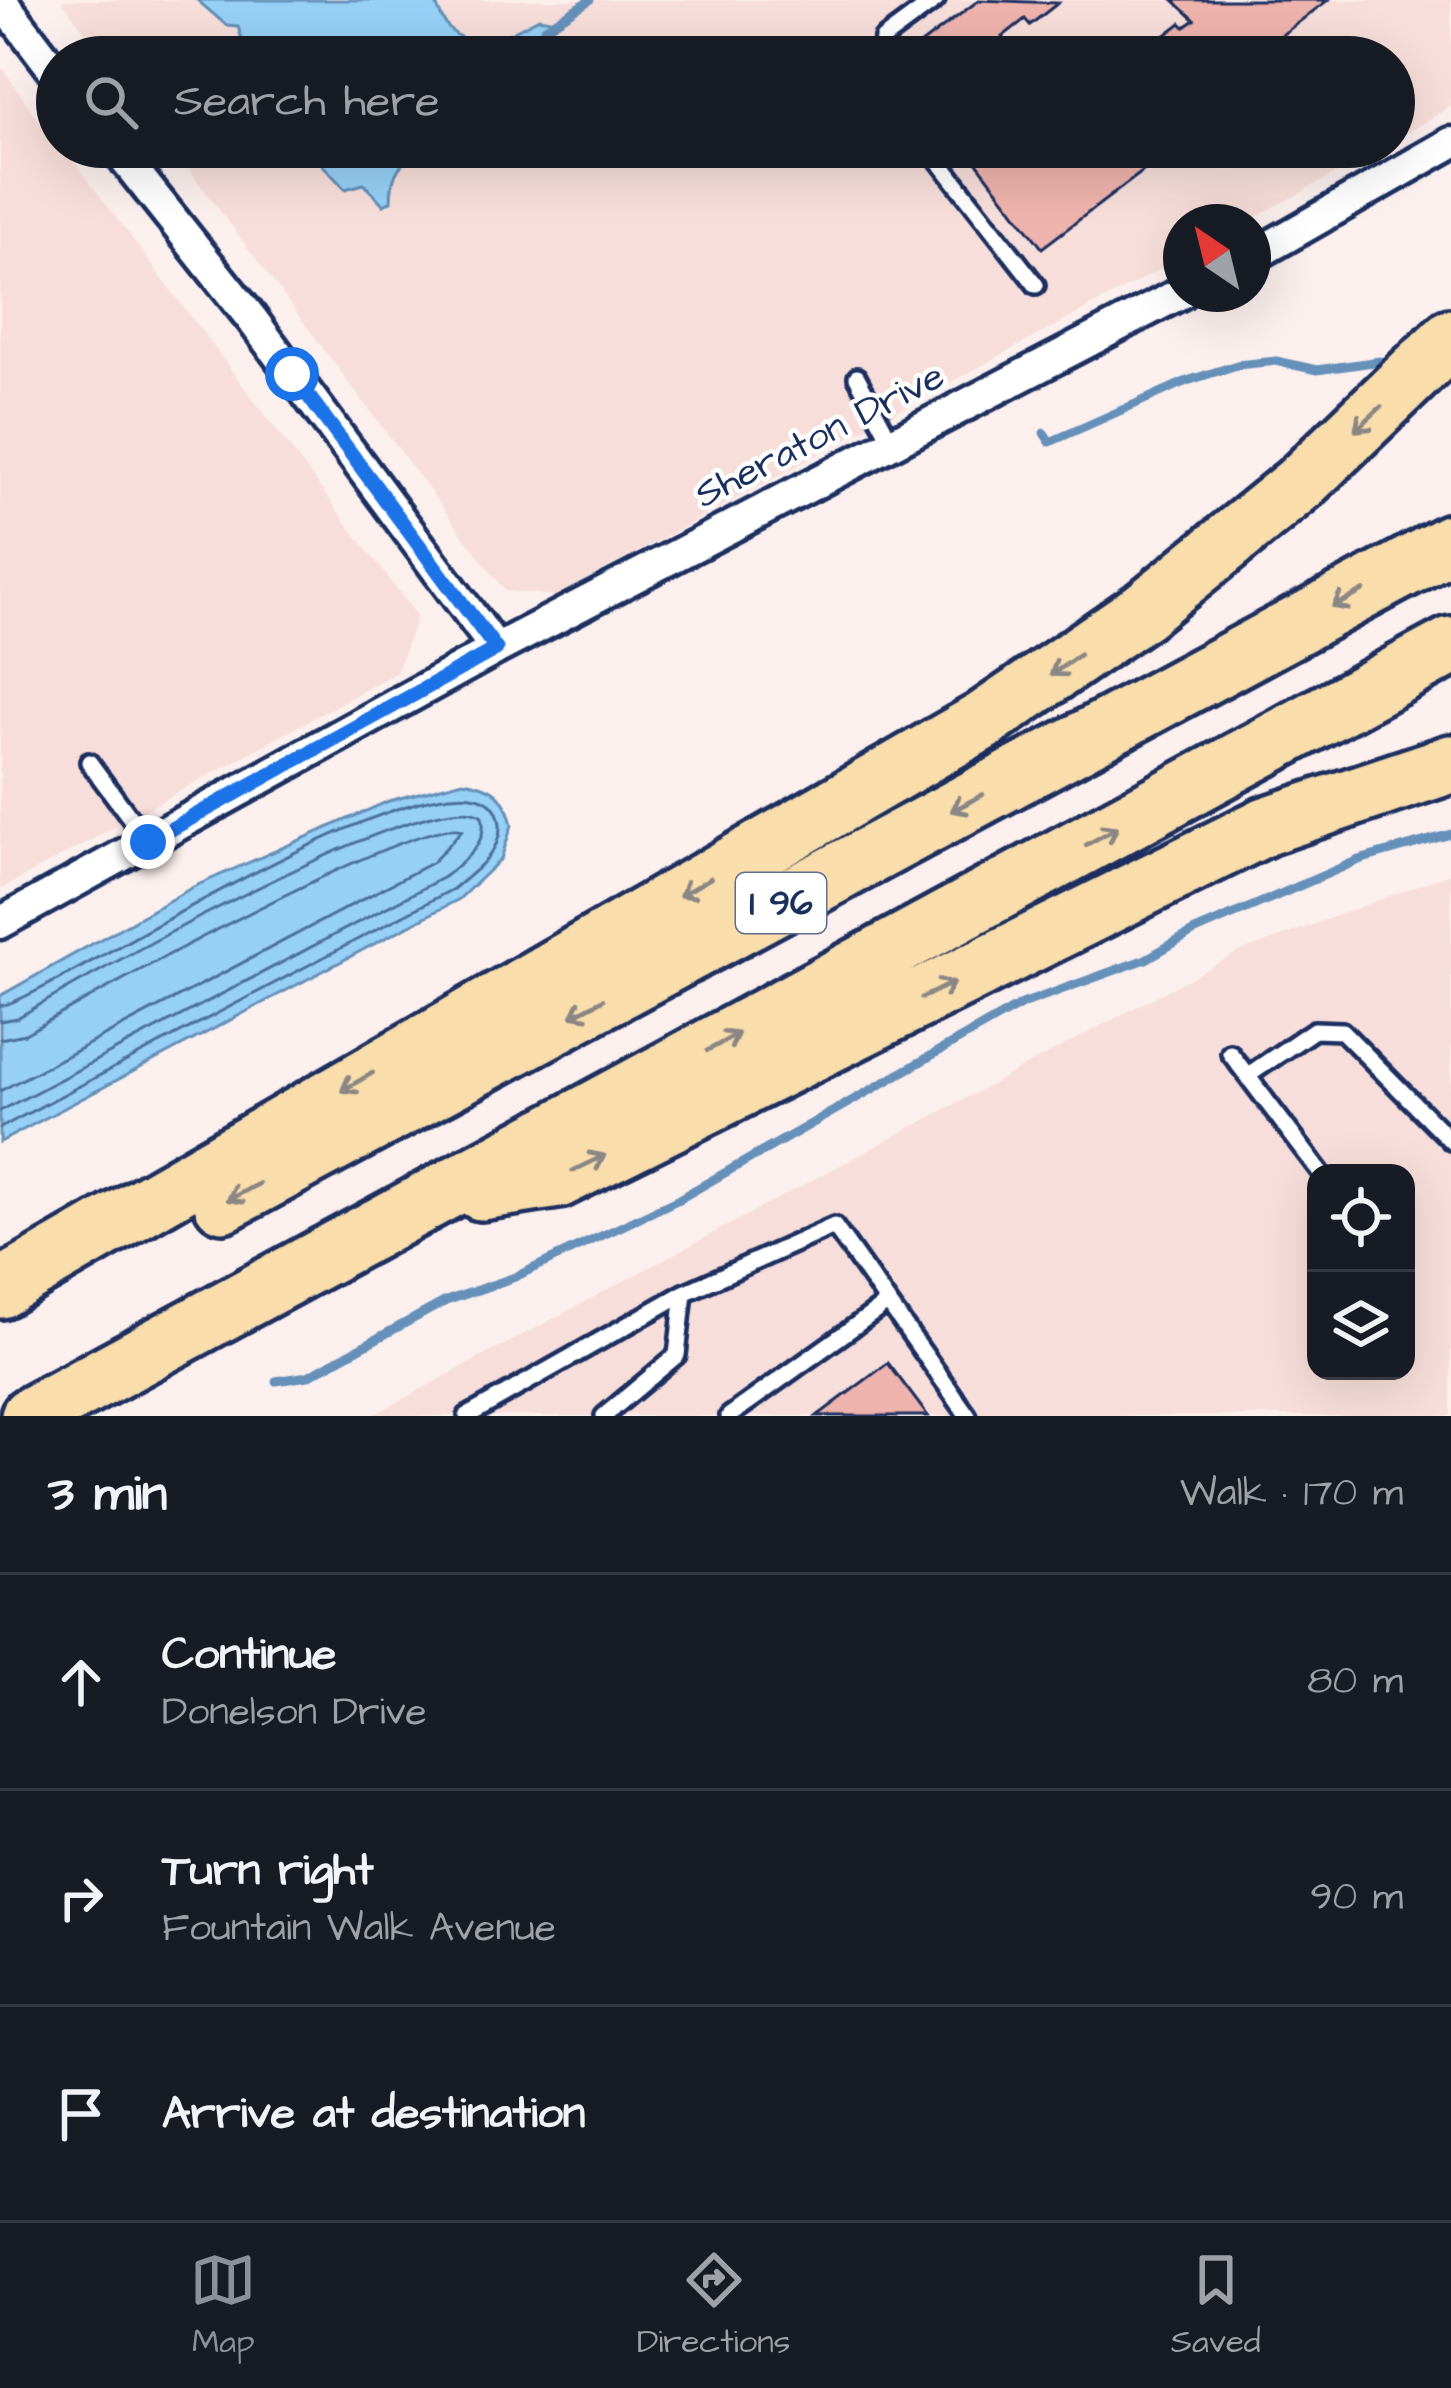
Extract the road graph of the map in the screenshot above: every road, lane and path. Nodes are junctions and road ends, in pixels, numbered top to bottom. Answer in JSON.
{"nodes":[{"id":1,"x":1,"y":0,"type":"edge"},
{"id":2,"x":936,"y":0,"type":"edge"},
{"id":3,"x":887,"y":36,"type":"edge"},
{"id":4,"x":36,"y":46,"type":"edge"},
{"id":5,"x":1451,"y":143,"type":"edge"},
{"id":6,"x":1415,"y":164,"type":"edge"},
{"id":7,"x":132,"y":168,"type":"edge"},
{"id":8,"x":944,"y":168,"type":"edge"},
{"id":9,"x":1407,"y":168,"type":"edge"},
{"id":10,"x":1271,"y":246,"type":"edge"},
{"id":11,"x":1036,"y":285,"type":"dead end"},
{"id":12,"x":1163,"y":302,"type":"edge"},
{"id":13,"x":1451,"y":338,"type":"edge"},
{"id":14,"x":857,"y":377,"type":"dead end"},
{"id":15,"x":892,"y":443,"type":"junction"},
{"id":16,"x":1451,"y":544,"type":"edge"},
{"id":17,"x":1451,"y":646,"type":"edge"},
{"id":18,"x":496,"y":649,"type":"junction"},
{"id":19,"x":89,"y":762,"type":"dead end"},
{"id":20,"x":1451,"y":764,"type":"edge"},
{"id":21,"x":148,"y":842,"type":"junction"},
{"id":22,"x":0,"y":923,"type":"edge"},
{"id":23,"x":1230,"y":1053,"type":"dead end"},
{"id":24,"x":1247,"y":1076,"type":"junction"},
{"id":25,"x":1451,"y":1141,"type":"edge"},
{"id":26,"x":1314,"y":1164,"type":"edge"},
{"id":27,"x":435,"y":1198,"type":"junction"},
{"id":28,"x":0,"y":1288,"type":"edge"},
{"id":29,"x":684,"y":1293,"type":"junction"},
{"id":30,"x":886,"y":1303,"type":"junction"},
{"id":31,"x":0,"y":1323,"type":"edge"},
{"id":32,"x":30,"y":1416,"type":"edge"},
{"id":33,"x":467,"y":1416,"type":"edge"},
{"id":34,"x":604,"y":1416,"type":"edge"},
{"id":35,"x":729,"y":1416,"type":"edge"},
{"id":36,"x":968,"y":1416,"type":"edge"}],
"edges":[{"from":1,"to":4,"type":"street"},
{"from":2,"to":3,"type":"lane"},
{"from":5,"to":6,"type":"street"},
{"from":7,"to":18,"type":"street"},
{"from":8,"to":11,"type":"lane"},
{"from":9,"to":10,"type":"street"},
{"from":12,"to":15,"type":"street","name":"Sheraton Drive"},
{"from":13,"to":28,"type":"highway","one_way":true},
{"from":14,"to":15,"type":"lane"},
{"from":15,"to":18,"type":"street","name":"Sheraton Drive"},
{"from":16,"to":31,"type":"highway","number":"I 96","one_way":true},
{"from":27,"to":17,"type":"highway","number":"I 96","one_way":true},
{"from":18,"to":21,"type":"street","name":"Sheraton Drive"},
{"from":19,"to":21,"type":"lane"},
{"from":27,"to":20,"type":"highway","one_way":true},
{"from":21,"to":22,"type":"street","name":"Sheraton Drive"},
{"from":23,"to":24,"type":"lane"},
{"from":24,"to":25,"type":"lane"},
{"from":24,"to":26,"type":"lane"},
{"from":27,"to":32,"type":"highway","number":"I 96"},
{"from":29,"to":30,"type":"lane"},
{"from":29,"to":33,"type":"lane"},
{"from":29,"to":34,"type":"lane"},
{"from":30,"to":35,"type":"lane"},
{"from":30,"to":36,"type":"lane"}]}
